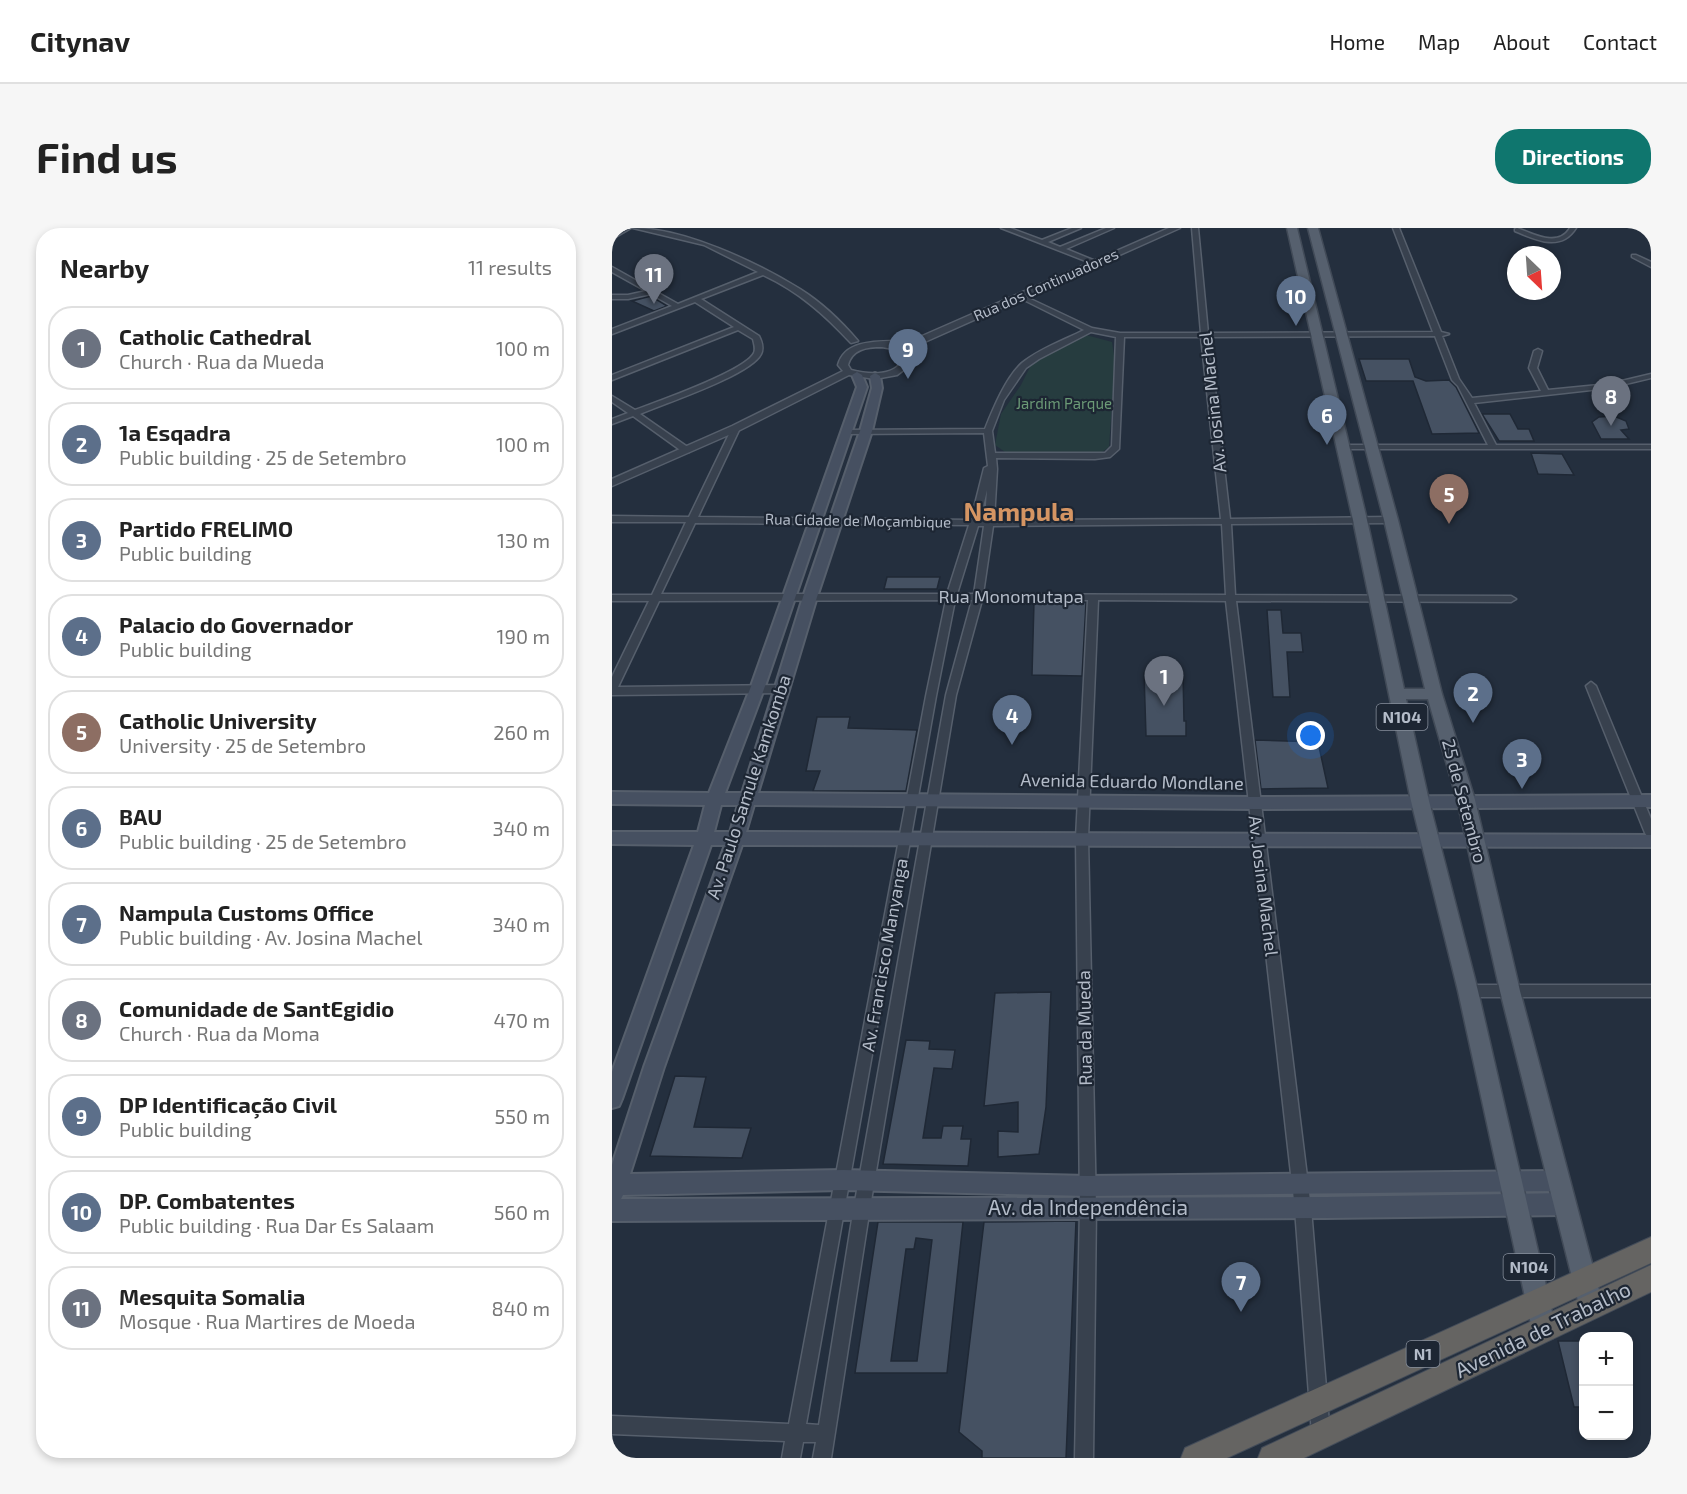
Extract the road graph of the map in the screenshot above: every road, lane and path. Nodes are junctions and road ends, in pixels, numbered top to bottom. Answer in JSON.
{"nodes":[{"id":1,"x":628,"y":228,"type":"edge"},
{"id":2,"x":636,"y":228,"type":"edge"},
{"id":3,"x":1004,"y":228,"type":"edge"},
{"id":4,"x":1078,"y":228,"type":"edge"},
{"id":5,"x":1111,"y":228,"type":"edge"},
{"id":6,"x":1176,"y":228,"type":"edge"},
{"id":7,"x":1195,"y":228,"type":"edge"},
{"id":8,"x":1292,"y":228,"type":"edge"},
{"id":9,"x":1313,"y":228,"type":"edge"},
{"id":10,"x":1396,"y":228,"type":"edge"},
{"id":11,"x":1405,"y":228,"type":"edge"},
{"id":12,"x":1573,"y":228,"type":"edge"},
{"id":13,"x":1517,"y":230,"type":"dead end"},
{"id":14,"x":1031,"y":231,"type":"dead end"},
{"id":15,"x":1022,"y":234,"type":"junction"},
{"id":16,"x":612,"y":237,"type":"edge"},
{"id":17,"x":1043,"y":242,"type":"junction"},
{"id":18,"x":1318,"y":246,"type":"junction"},
{"id":19,"x":1297,"y":247,"type":"junction"},
{"id":20,"x":1061,"y":249,"type":"junction"},
{"id":21,"x":1634,"y":256,"type":"dead end"},
{"id":22,"x":1096,"y":263,"type":"junction"},
{"id":23,"x":1651,"y":265,"type":"edge"},
{"id":24,"x":612,"y":269,"type":"edge"},
{"id":25,"x":762,"y":273,"type":"junction"},
{"id":26,"x":1306,"y":288,"type":"junction"},
{"id":27,"x":1328,"y":288,"type":"junction"},
{"id":28,"x":651,"y":292,"type":"junction"},
{"id":29,"x":1020,"y":296,"type":"junction"},
{"id":30,"x":612,"y":297,"type":"edge"},
{"id":31,"x":697,"y":300,"type":"junction"},
{"id":32,"x":677,"y":306,"type":"junction"},
{"id":33,"x":739,"y":327,"type":"junction"},
{"id":34,"x":1090,"y":330,"type":"junction"},
{"id":35,"x":612,"y":332,"type":"edge"},
{"id":36,"x":1317,"y":334,"type":"junction"},
{"id":37,"x":1340,"y":334,"type":"junction"},
{"id":38,"x":1441,"y":334,"type":"junction"},
{"id":39,"x":1120,"y":335,"type":"junction"},
{"id":40,"x":1205,"y":335,"type":"junction"},
{"id":41,"x":915,"y":343,"type":"junction"},
{"id":42,"x":854,"y":345,"type":"junction"},
{"id":43,"x":892,"y":345,"type":"junction"},
{"id":44,"x":1538,"y":351,"type":"dead end"},
{"id":45,"x":909,"y":355,"type":"junction"},
{"id":46,"x":853,"y":374,"type":"junction"},
{"id":47,"x":875,"y":376,"type":"junction"},
{"id":48,"x":1651,"y":376,"type":"edge"},
{"id":49,"x":612,"y":378,"type":"edge"},
{"id":50,"x":1329,"y":387,"type":"junction"},
{"id":51,"x":1354,"y":388,"type":"junction"},
{"id":52,"x":1545,"y":392,"type":"junction"},
{"id":53,"x":612,"y":398,"type":"edge"},
{"id":54,"x":1469,"y":400,"type":"junction"},
{"id":55,"x":635,"y":412,"type":"junction"},
{"id":56,"x":612,"y":422,"type":"edge"},
{"id":57,"x":736,"y":428,"type":"junction"},
{"id":58,"x":866,"y":431,"type":"junction"},
{"id":59,"x":988,"y":431,"type":"junction"},
{"id":60,"x":846,"y":432,"type":"junction"},
{"id":61,"x":1493,"y":446,"type":"junction"},
{"id":62,"x":1343,"y":447,"type":"junction"},
{"id":63,"x":1371,"y":447,"type":"junction"},
{"id":64,"x":1651,"y":447,"type":"edge"},
{"id":65,"x":686,"y":450,"type":"junction"},
{"id":66,"x":991,"y":455,"type":"junction"},
{"id":67,"x":612,"y":483,"type":"edge"},
{"id":68,"x":612,"y":519,"type":"edge"},
{"id":69,"x":691,"y":519,"type":"junction"},
{"id":70,"x":817,"y":519,"type":"junction"},
{"id":71,"x":835,"y":520,"type":"junction"},
{"id":72,"x":1360,"y":520,"type":"junction"},
{"id":73,"x":1391,"y":520,"type":"junction"},
{"id":74,"x":1226,"y":521,"type":"junction"},
{"id":75,"x":975,"y":522,"type":"junction"},
{"id":76,"x":989,"y":523,"type":"junction"},
{"id":77,"x":789,"y":596,"type":"junction"},
{"id":78,"x":810,"y":597,"type":"junction"},
{"id":79,"x":951,"y":597,"type":"junction"},
{"id":80,"x":978,"y":597,"type":"junction"},
{"id":81,"x":612,"y":598,"type":"edge"},
{"id":82,"x":655,"y":598,"type":"junction"},
{"id":83,"x":1093,"y":598,"type":"junction"},
{"id":84,"x":1230,"y":599,"type":"junction"},
{"id":85,"x":1376,"y":599,"type":"junction"},
{"id":86,"x":1411,"y":599,"type":"junction"},
{"id":87,"x":1511,"y":599,"type":"dead end"},
{"id":88,"x":1591,"y":686,"type":"dead end"},
{"id":89,"x":612,"y":689,"type":"edge"},
{"id":90,"x":757,"y":689,"type":"junction"},
{"id":91,"x":781,"y":689,"type":"junction"},
{"id":92,"x":1398,"y":694,"type":"junction"},
{"id":93,"x":1434,"y":694,"type":"junction"},
{"id":94,"x":951,"y":695,"type":"junction"},
{"id":95,"x":931,"y":696,"type":"junction"},
{"id":96,"x":924,"y":740,"type":"junction"},
{"id":97,"x":943,"y":741,"type":"junction"},
{"id":98,"x":612,"y":798,"type":"edge"},
{"id":99,"x":715,"y":798,"type":"junction"},
{"id":100,"x":747,"y":799,"type":"junction"},
{"id":101,"x":913,"y":800,"type":"junction"},
{"id":102,"x":932,"y":800,"type":"junction"},
{"id":103,"x":1085,"y":801,"type":"junction"},
{"id":104,"x":1420,"y":801,"type":"junction"},
{"id":105,"x":1466,"y":801,"type":"junction"},
{"id":106,"x":1645,"y":801,"type":"edge"},
{"id":107,"x":1252,"y":802,"type":"junction"},
{"id":108,"x":1651,"y":833,"type":"edge"},
{"id":109,"x":705,"y":837,"type":"junction"},
{"id":110,"x":612,"y":838,"type":"edge"},
{"id":111,"x":736,"y":838,"type":"junction"},
{"id":112,"x":906,"y":838,"type":"junction"},
{"id":113,"x":926,"y":838,"type":"junction"},
{"id":114,"x":1082,"y":838,"type":"junction"},
{"id":115,"x":1257,"y":840,"type":"junction"},
{"id":116,"x":1430,"y":840,"type":"junction"},
{"id":117,"x":1477,"y":840,"type":"junction"},
{"id":118,"x":1651,"y":841,"type":"edge"},
{"id":119,"x":1468,"y":991,"type":"junction"},
{"id":120,"x":1651,"y":991,"type":"edge"},
{"id":121,"x":1510,"y":992,"type":"junction"},
{"id":122,"x":612,"y":1099,"type":"edge"},
{"id":123,"x":843,"y":1180,"type":"junction"},
{"id":124,"x":867,"y":1180,"type":"junction"},
{"id":125,"x":1558,"y":1181,"type":"junction"},
{"id":126,"x":1509,"y":1182,"type":"junction"},
{"id":127,"x":1300,"y":1183,"type":"junction"},
{"id":128,"x":1088,"y":1186,"type":"junction"},
{"id":129,"x":613,"y":1188,"type":"edge"},
{"id":130,"x":1564,"y":1204,"type":"junction"},
{"id":131,"x":1515,"y":1205,"type":"junction"},
{"id":132,"x":862,"y":1207,"type":"junction"},
{"id":133,"x":838,"y":1208,"type":"junction"},
{"id":134,"x":1088,"y":1208,"type":"junction"},
{"id":135,"x":1303,"y":1209,"type":"junction"},
{"id":136,"x":612,"y":1210,"type":"edge"},
{"id":137,"x":1651,"y":1250,"type":"edge"},
{"id":138,"x":1651,"y":1278,"type":"edge"},
{"id":139,"x":1588,"y":1293,"type":"junction"},
{"id":140,"x":1540,"y":1316,"type":"junction"},
{"id":141,"x":1318,"y":1400,"type":"junction"},
{"id":142,"x":612,"y":1425,"type":"edge"},
{"id":143,"x":796,"y":1434,"type":"junction"},
{"id":144,"x":825,"y":1434,"type":"junction"},
{"id":145,"x":1321,"y":1436,"type":"junction"},
{"id":146,"x":791,"y":1458,"type":"edge"},
{"id":147,"x":822,"y":1458,"type":"edge"},
{"id":148,"x":1084,"y":1458,"type":"edge"},
{"id":149,"x":1195,"y":1458,"type":"edge"},
{"id":150,"x":1272,"y":1458,"type":"edge"}],
"edges":[{"from":1,"to":16,"type":"street"},
{"from":2,"to":25,"type":"street"},
{"from":3,"to":15,"type":"street"},
{"from":4,"to":17,"type":"street"},
{"from":5,"to":20,"type":"street"},
{"from":6,"to":22,"type":"street","name":"Rua dos Continuadores"},
{"from":7,"to":40,"type":"street","name":"Av. Josina Machel"},
{"from":8,"to":19,"type":"main road","number":"N104"},
{"from":9,"to":18,"type":"main road","name":"25 de Setembro","number":"N104"},
{"from":10,"to":38,"type":"street"},
{"from":11,"to":38,"type":"street"},
{"from":12,"to":13,"type":"street"},
{"from":14,"to":15,"type":"street"},
{"from":15,"to":17,"type":"street"},
{"from":17,"to":20,"type":"street"},
{"from":18,"to":19,"type":"main road"},
{"from":18,"to":27,"type":"main road","name":"25 de Setembro","number":"N104"},
{"from":19,"to":26,"type":"main road","number":"N104"},
{"from":20,"to":22,"type":"street"},
{"from":21,"to":23,"type":"street"},
{"from":22,"to":29,"type":"street","name":"Rua dos Continuadores"},
{"from":24,"to":28,"type":"street"},
{"from":25,"to":31,"type":"street"},
{"from":25,"to":42,"type":"street"},
{"from":26,"to":27,"type":"main road"},
{"from":26,"to":36,"type":"main road","number":"N104"},
{"from":27,"to":37,"type":"main road","name":"25 de Setembro","number":"N104"},
{"from":28,"to":30,"type":"street"},
{"from":28,"to":32,"type":"street"},
{"from":29,"to":34,"type":"street"},
{"from":29,"to":41,"type":"street","name":"Rua dos Continuadores"},
{"from":31,"to":32,"type":"street"},
{"from":31,"to":33,"type":"street"},
{"from":32,"to":35,"type":"street"},
{"from":33,"to":49,"type":"street"},
{"from":33,"to":55,"type":"street"},
{"from":34,"to":39,"type":"street"},
{"from":34,"to":59,"type":"street","name":"Av. Francisco Manyanga"},
{"from":36,"to":37,"type":"street"},
{"from":36,"to":40,"type":"street"},
{"from":36,"to":50,"type":"main road","number":"N104"},
{"from":37,"to":38,"type":"street"},
{"from":37,"to":51,"type":"main road","name":"25 de Setembro","number":"N104"},
{"from":38,"to":54,"type":"street"},
{"from":39,"to":40,"type":"street"},
{"from":39,"to":66,"type":"street"},
{"from":40,"to":74,"type":"street","name":"Av. Josina Machel"},
{"from":41,"to":43,"type":"street","name":"Rua dos Continuadores"},
{"from":41,"to":45,"type":"street"},
{"from":42,"to":43,"type":"street","name":"Rua dos Continuadores"},
{"from":42,"to":46,"type":"street"},
{"from":43,"to":45,"type":"street"},
{"from":44,"to":52,"type":"street"},
{"from":45,"to":47,"type":"street"},
{"from":46,"to":47,"type":"street"},
{"from":46,"to":57,"type":"street"},
{"from":46,"to":60,"type":"main road","name":"Av. Paulo Samule Kamkomba"},
{"from":47,"to":58,"type":"main road","name":"Av. Paulo Samule Kamkomba"},
{"from":48,"to":52,"type":"street"},
{"from":50,"to":51,"type":"main road"},
{"from":50,"to":62,"type":"main road","number":"N104"},
{"from":51,"to":63,"type":"main road","name":"25 de Setembro","number":"N104"},
{"from":52,"to":54,"type":"street"},
{"from":53,"to":55,"type":"street"},
{"from":54,"to":61,"type":"street"},
{"from":55,"to":56,"type":"street"},
{"from":55,"to":65,"type":"street"},
{"from":57,"to":65,"type":"street"},
{"from":57,"to":69,"type":"street"},
{"from":58,"to":59,"type":"street"},
{"from":58,"to":60,"type":"street"},
{"from":58,"to":71,"type":"main road","name":"Av. Paulo Samule Kamkomba"},
{"from":59,"to":66,"type":"street","name":"Av. Francisco Manyanga"},
{"from":60,"to":70,"type":"main road","name":"Av. Paulo Samule Kamkomba"},
{"from":61,"to":63,"type":"street"},
{"from":61,"to":64,"type":"street"},
{"from":62,"to":63,"type":"street"},
{"from":62,"to":72,"type":"main road","number":"N104"},
{"from":63,"to":73,"type":"main road","name":"25 de Setembro","number":"N104"},
{"from":65,"to":67,"type":"street"},
{"from":66,"to":75,"type":"street","name":"Av. Francisco Manyanga"},
{"from":66,"to":76,"type":"street","name":"Av. Francisco Manyanga"},
{"from":68,"to":69,"type":"street","name":"Rua Cidade de Moçambique"},
{"from":69,"to":70,"type":"street","name":"Rua Cidade de Moçambique"},
{"from":69,"to":82,"type":"street"},
{"from":70,"to":71,"type":"street","name":"Rua Cidade de Moçambique"},
{"from":70,"to":77,"type":"main road","name":"Av. Paulo Samule Kamkomba"},
{"from":71,"to":75,"type":"street","name":"Rua Cidade de Moçambique"},
{"from":71,"to":78,"type":"main road","name":"Av. Paulo Samule Kamkomba"},
{"from":72,"to":73,"type":"street","name":"Rua Cidade de Moçambique"},
{"from":72,"to":74,"type":"street","name":"Rua Cidade de Moçambique"},
{"from":72,"to":85,"type":"main road","number":"N104"},
{"from":73,"to":86,"type":"main road","name":"25 de Setembro","number":"N104"},
{"from":74,"to":76,"type":"street","name":"Rua Cidade de Moçambique"},
{"from":74,"to":84,"type":"street","name":"Av. Josina Machel"},
{"from":75,"to":76,"type":"street","name":"Rua Cidade de Moçambique"},
{"from":75,"to":79,"type":"street","name":"Av. Francisco Manyanga"},
{"from":76,"to":80,"type":"street","name":"Av. Francisco Manyanga"},
{"from":77,"to":78,"type":"street","name":"Rua Monomutapa"},
{"from":77,"to":82,"type":"street","name":"Rua Monomutapa"},
{"from":77,"to":90,"type":"main road","name":"Av. Paulo Samule Kamkomba"},
{"from":78,"to":79,"type":"street","name":"Rua Monomutapa"},
{"from":78,"to":91,"type":"main road","name":"Av. Paulo Samule Kamkomba"},
{"from":79,"to":80,"type":"street","name":"Rua Monomutapa"},
{"from":79,"to":95,"type":"street","name":"Av. Francisco Manyanga"},
{"from":80,"to":83,"type":"street","name":"Rua Monomutapa"},
{"from":80,"to":94,"type":"street","name":"Av. Francisco Manyanga"},
{"from":81,"to":82,"type":"street","name":"Rua Monomutapa"},
{"from":82,"to":89,"type":"street"},
{"from":83,"to":84,"type":"street","name":"Rua Monomutapa"},
{"from":83,"to":103,"type":"street","name":"Rua da Mueda"},
{"from":84,"to":85,"type":"street","name":"Rua Monomutapa"},
{"from":84,"to":107,"type":"street","name":"Av. Josina Machel"},
{"from":85,"to":86,"type":"street","name":"Rua Monomutapa"},
{"from":85,"to":92,"type":"main road","number":"N104"},
{"from":86,"to":87,"type":"street","name":"Rua Monomutapa"},
{"from":86,"to":93,"type":"main road","name":"25 de Setembro","number":"N104"},
{"from":88,"to":106,"type":"street"},
{"from":89,"to":90,"type":"street"},
{"from":90,"to":91,"type":"street"},
{"from":90,"to":99,"type":"main road","name":"Av. Paulo Samule Kamkomba"},
{"from":91,"to":100,"type":"main road","name":"Av. Paulo Samule Kamkomba"},
{"from":92,"to":93,"type":"main road"},
{"from":92,"to":104,"type":"main road","number":"N104"},
{"from":93,"to":105,"type":"main road","name":"25 de Setembro","number":"N104"},
{"from":94,"to":95,"type":"street"},
{"from":94,"to":97,"type":"street","name":"Av. Francisco Manyanga"},
{"from":95,"to":96,"type":"street","name":"Av. Francisco Manyanga"},
{"from":96,"to":97,"type":"street"},
{"from":96,"to":101,"type":"street","name":"Av. Francisco Manyanga"},
{"from":97,"to":102,"type":"street","name":"Av. Francisco Manyanga"},
{"from":98,"to":99,"type":"main road","name":"Avenida Eduardo Mondlane"},
{"from":99,"to":100,"type":"main road","name":"Avenida Eduardo Mondlane"},
{"from":99,"to":109,"type":"main road","name":"Av. Paulo Samule Kamkomba"},
{"from":100,"to":101,"type":"main road","name":"Avenida Eduardo Mondlane"},
{"from":100,"to":111,"type":"main road","name":"Av. Paulo Samule Kamkomba"},
{"from":101,"to":102,"type":"main road","name":"Avenida Eduardo Mondlane"},
{"from":101,"to":112,"type":"street","name":"Av. Francisco Manyanga"},
{"from":102,"to":103,"type":"main road","name":"Avenida Eduardo Mondlane"},
{"from":102,"to":113,"type":"street","name":"Av. Francisco Manyanga"},
{"from":103,"to":107,"type":"main road","name":"Avenida Eduardo Mondlane"},
{"from":103,"to":114,"type":"street","name":"Rua da Mueda"},
{"from":104,"to":105,"type":"main road","name":"Avenida Eduardo Mondlane"},
{"from":104,"to":107,"type":"main road","name":"Avenida Eduardo Mondlane"},
{"from":104,"to":116,"type":"main road","number":"N104"},
{"from":105,"to":106,"type":"main road","name":"Avenida Eduardo Mondlane"},
{"from":105,"to":117,"type":"main road","name":"25 de Setembro","number":"N104"},
{"from":106,"to":108,"type":"street"},
{"from":107,"to":115,"type":"street","name":"Av. Josina Machel"},
{"from":109,"to":110,"type":"main road"},
{"from":109,"to":111,"type":"main road"},
{"from":109,"to":122,"type":"main road","name":"Av. Paulo Samule Kamkomba"},
{"from":111,"to":112,"type":"main road"},
{"from":111,"to":129,"type":"main road","name":"Av. Paulo Samule Kamkomba"},
{"from":112,"to":113,"type":"main road"},
{"from":112,"to":123,"type":"street","name":"Av. Francisco Manyanga"},
{"from":113,"to":114,"type":"main road"},
{"from":113,"to":124,"type":"street","name":"Av. Francisco Manyanga"},
{"from":114,"to":115,"type":"main road"},
{"from":114,"to":128,"type":"street","name":"Rua da Mueda"},
{"from":115,"to":116,"type":"main road"},
{"from":115,"to":127,"type":"street","name":"Av. Josina Machel"},
{"from":116,"to":117,"type":"main road"},
{"from":116,"to":119,"type":"main road","number":"N104"},
{"from":117,"to":118,"type":"main road"},
{"from":117,"to":121,"type":"main road","name":"25 de Setembro","number":"N104"},
{"from":119,"to":121,"type":"street"},
{"from":119,"to":126,"type":"main road","number":"N104"},
{"from":120,"to":121,"type":"street"},
{"from":121,"to":125,"type":"main road","name":"25 de Setembro","number":"N104"},
{"from":123,"to":124,"type":"main road","name":"Av. da Independência"},
{"from":123,"to":129,"type":"main road","name":"Av. da Independência"},
{"from":123,"to":133,"type":"street","name":"Av. Francisco Manyanga"},
{"from":124,"to":128,"type":"main road","name":"Av. da Independência"},
{"from":124,"to":132,"type":"street","name":"Av. Francisco Manyanga"},
{"from":125,"to":126,"type":"main road","name":"Av. da Independência"},
{"from":125,"to":130,"type":"main road","name":"25 de Setembro","number":"N104"},
{"from":126,"to":127,"type":"main road","name":"Av. da Independência"},
{"from":126,"to":131,"type":"main road","number":"N104"},
{"from":127,"to":128,"type":"main road","name":"Av. da Independência"},
{"from":127,"to":135,"type":"street","name":"Av. Josina Machel"},
{"from":128,"to":134,"type":"street","name":"Rua da Mueda"},
{"from":130,"to":131,"type":"main road","name":"Av. da Independência"},
{"from":130,"to":139,"type":"main road","name":"25 de Setembro","number":"N104"},
{"from":131,"to":135,"type":"main road","name":"Av. da Independência"},
{"from":131,"to":140,"type":"main road","number":"N104"},
{"from":132,"to":133,"type":"main road","name":"Av. da Independência"},
{"from":132,"to":134,"type":"main road","name":"Av. da Independência"},
{"from":132,"to":144,"type":"street","name":"Av. Francisco Manyanga"},
{"from":133,"to":136,"type":"main road","name":"Av. da Independência"},
{"from":133,"to":143,"type":"street","name":"Av. Francisco Manyanga"},
{"from":134,"to":135,"type":"main road","name":"Av. da Independência"},
{"from":134,"to":148,"type":"street","name":"Rua da Mueda"},
{"from":135,"to":141,"type":"street","name":"Av. Josina Machel"},
{"from":137,"to":139,"type":"highway","name":"Avenida de Trabalho","number":"N1"},
{"from":138,"to":139,"type":"highway","name":"Avenida de Trabalho","number":"N1"},
{"from":139,"to":140,"type":"highway","name":"Avenida de Trabalho","number":"N1"},
{"from":140,"to":141,"type":"highway","name":"Avenida de Trabalho","number":"N1"},
{"from":140,"to":145,"type":"highway","name":"Avenida de Trabalho","number":"N1"},
{"from":141,"to":145,"type":"street","name":"Av. Josina Machel"},
{"from":141,"to":149,"type":"highway","name":"Avenida de Trabalho","number":"N1"},
{"from":142,"to":143,"type":"street"},
{"from":143,"to":144,"type":"street"},
{"from":143,"to":146,"type":"street","name":"Av. Francisco Manyanga"},
{"from":144,"to":147,"type":"street","name":"Av. Francisco Manyanga"},
{"from":145,"to":150,"type":"highway","name":"Avenida de Trabalho","number":"N1"}]}
